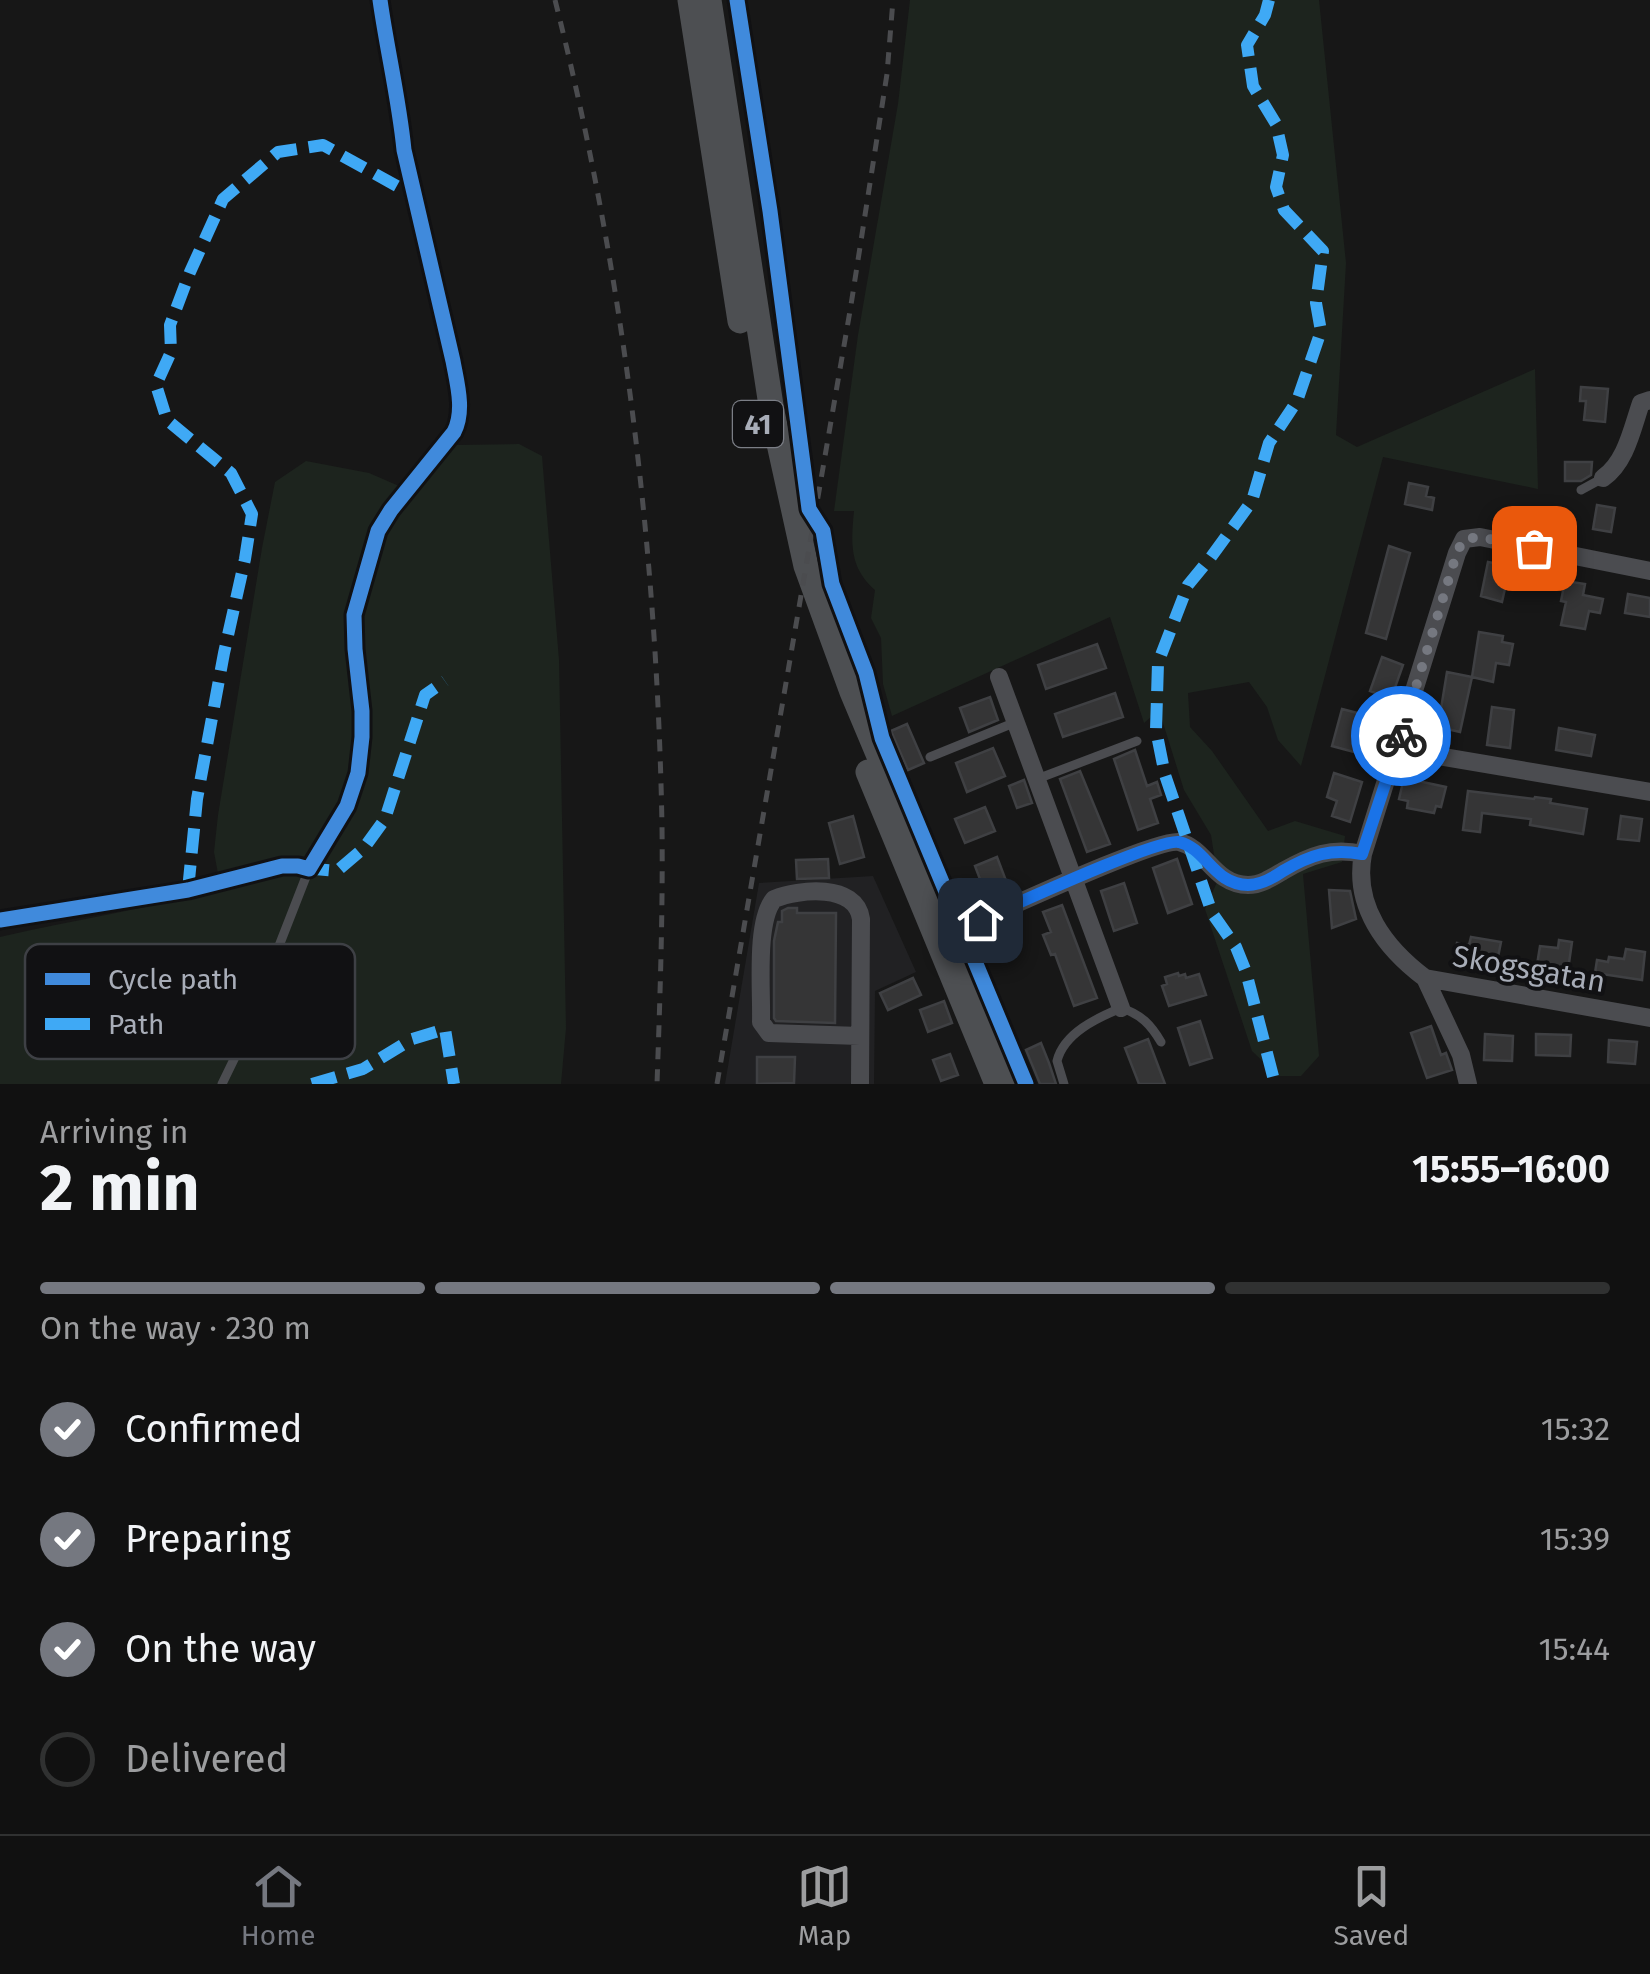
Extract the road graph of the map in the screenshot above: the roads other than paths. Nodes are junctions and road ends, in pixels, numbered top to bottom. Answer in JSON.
{"nodes":[{"id":1,"x":690,"y":0,"type":"edge"},
{"id":2,"x":709,"y":0,"type":"edge"},
{"id":3,"x":1650,"y":400,"type":"edge"},
{"id":4,"x":1603,"y":478,"type":"joint"},
{"id":5,"x":1581,"y":490,"type":"dead end"},
{"id":6,"x":1650,"y":571,"type":"edge"},
{"id":7,"x":999,"y":677,"type":"dead end"},
{"id":8,"x":1016,"y":722,"type":"junction"},
{"id":9,"x":1138,"y":741,"type":"dead end"},
{"id":10,"x":1397,"y":750,"type":"junction"},
{"id":11,"x":930,"y":757,"type":"dead end"},
{"id":12,"x":1038,"y":779,"type":"junction"},
{"id":13,"x":1650,"y":792,"type":"edge"},
{"id":14,"x":1362,"y":854,"type":"junction"},
{"id":15,"x":309,"y":870,"type":"dead end"},
{"id":16,"x":1075,"y":879,"type":"junction"},
{"id":17,"x":980,"y":920,"type":"dead end"},
{"id":18,"x":280,"y":944,"type":"edge"},
{"id":19,"x":1425,"y":978,"type":"junction"},
{"id":20,"x":1121,"y":1008,"type":"junction"},
{"id":21,"x":1650,"y":1018,"type":"edge"},
{"id":22,"x":860,"y":1036,"type":"junction"},
{"id":23,"x":1161,"y":1042,"type":"dead end"},
{"id":24,"x":234,"y":1059,"type":"edge"},
{"id":25,"x":222,"y":1084,"type":"edge"},
{"id":26,"x":860,"y":1084,"type":"edge"},
{"id":27,"x":997,"y":1084,"type":"edge"},
{"id":28,"x":1017,"y":1084,"type":"edge"},
{"id":29,"x":1064,"y":1084,"type":"edge"},
{"id":30,"x":1468,"y":1084,"type":"edge"}],
"edges":[{"from":1,"to":27,"type":"main road","number":"41"},
{"from":2,"to":28,"type":"main road","number":"41"},
{"from":3,"to":4,"type":"street"},
{"from":4,"to":5,"type":"lane"},
{"from":6,"to":10,"type":"street"},
{"from":7,"to":8,"type":"street"},
{"from":8,"to":11,"type":"lane"},
{"from":8,"to":12,"type":"street"},
{"from":9,"to":12,"type":"lane"},
{"from":10,"to":13,"type":"street"},
{"from":10,"to":14,"type":"street"},
{"from":12,"to":16,"type":"street"},
{"from":14,"to":16,"type":"street"},
{"from":14,"to":19,"type":"street","name":"Skogsgatan"},
{"from":15,"to":18,"type":"lane"},
{"from":16,"to":17,"type":"street"},
{"from":16,"to":20,"type":"street"},
{"from":19,"to":21,"type":"street","name":"Skogsgatan"},
{"from":19,"to":30,"type":"street"},
{"from":20,"to":23,"type":"lane"},
{"from":20,"to":29,"type":"lane"},
{"from":22,"to":22,"type":"street"},
{"from":22,"to":26,"type":"street"},
{"from":24,"to":25,"type":"lane"}]}
